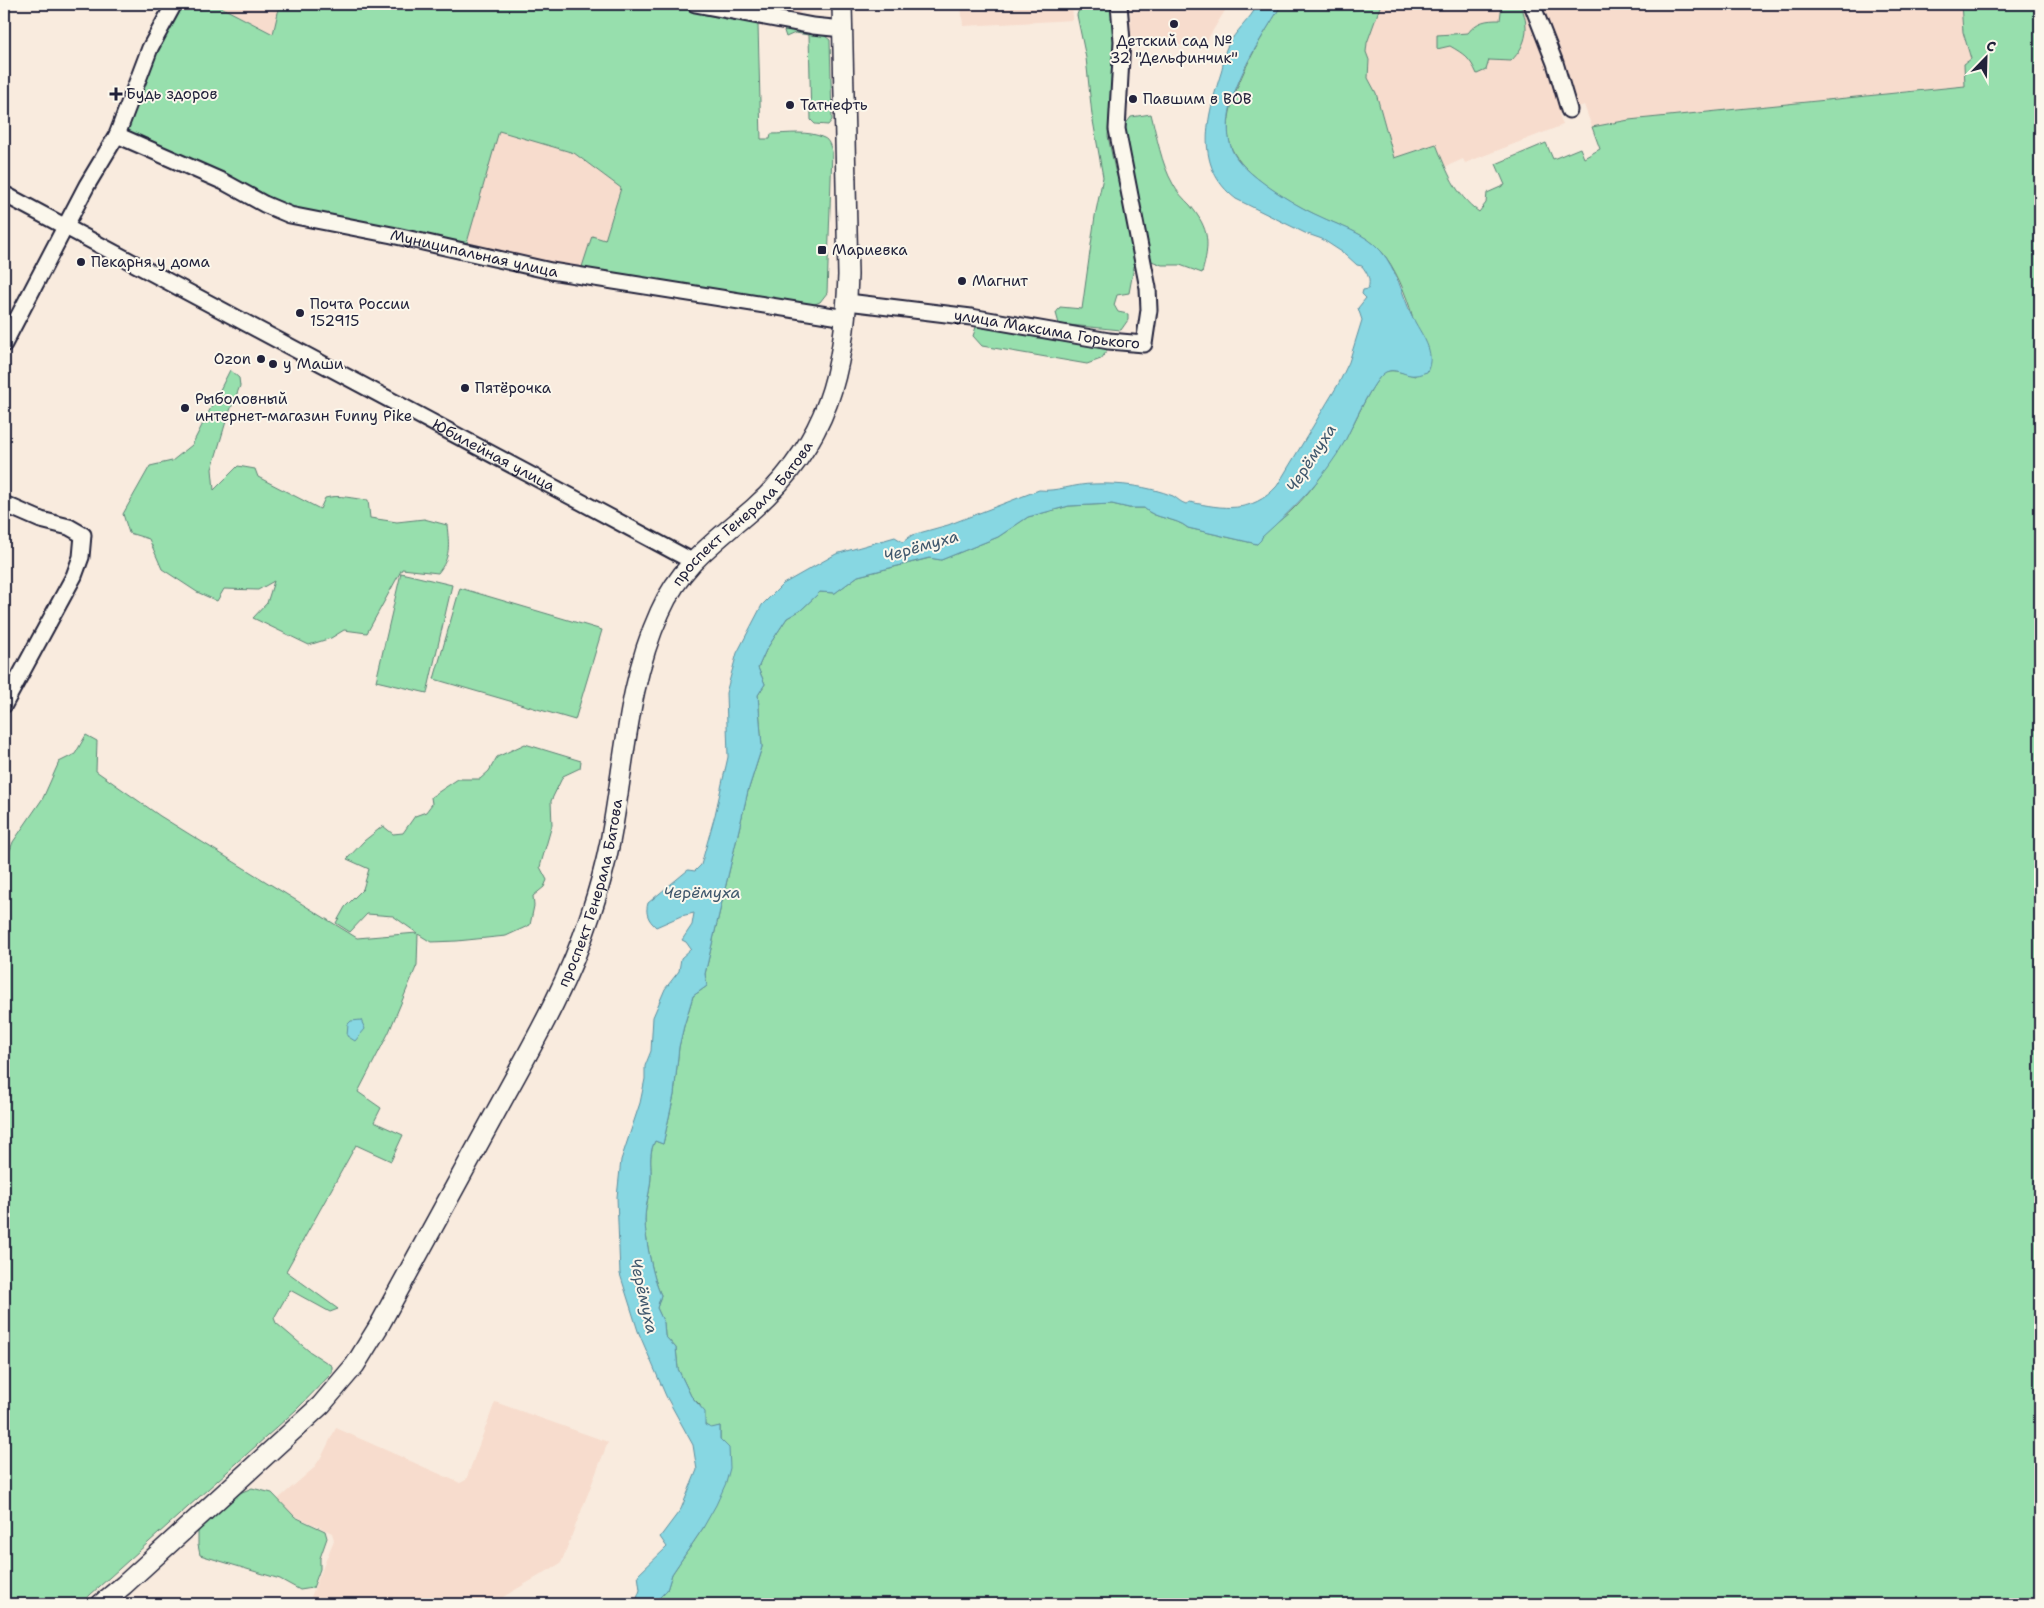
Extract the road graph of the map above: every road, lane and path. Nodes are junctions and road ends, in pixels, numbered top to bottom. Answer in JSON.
{"nodes":[{"id":1,"x":174,"y":4,"type":"edge"},
{"id":2,"x":695,"y":4,"type":"edge"},
{"id":3,"x":842,"y":4,"type":"edge"},
{"id":4,"x":1119,"y":4,"type":"edge"},
{"id":5,"x":1532,"y":4,"type":"edge"},
{"id":6,"x":843,"y":29,"type":"junction"},
{"id":7,"x":1569,"y":110,"type":"dead end"},
{"id":8,"x":117,"y":135,"type":"junction"},
{"id":9,"x":4,"y":194,"type":"edge"},
{"id":10,"x":65,"y":226,"type":"junction"},
{"id":11,"x":847,"y":310,"type":"junction"},
{"id":12,"x":4,"y":344,"type":"edge"},
{"id":13,"x":4,"y":504,"type":"edge"},
{"id":14,"x":692,"y":562,"type":"junction"},
{"id":15,"x":4,"y":705,"type":"edge"},
{"id":16,"x":100,"y":1604,"type":"edge"}],
"edges":[{"from":1,"to":8,"type":"street"},
{"from":2,"to":6,"type":"street"},
{"from":3,"to":6,"type":"main road","name":"проспект Генерала Батова"},
{"from":4,"to":11,"type":"street","name":"улица Максима Горького"},
{"from":5,"to":7,"type":"street"},
{"from":6,"to":11,"type":"main road","name":"проспект Генерала Батова"},
{"from":8,"to":10,"type":"street"},
{"from":8,"to":11,"type":"street","name":"Муниципальная улица"},
{"from":9,"to":10,"type":"street","name":"Юбилейная улица"},
{"from":10,"to":12,"type":"street"},
{"from":10,"to":14,"type":"street","name":"Юбилейная улица"},
{"from":11,"to":14,"type":"main road","name":"проспект Генерала Батова"},
{"from":13,"to":15,"type":"street"},
{"from":14,"to":16,"type":"main road","name":"проспект Генерала Батова"}]}
